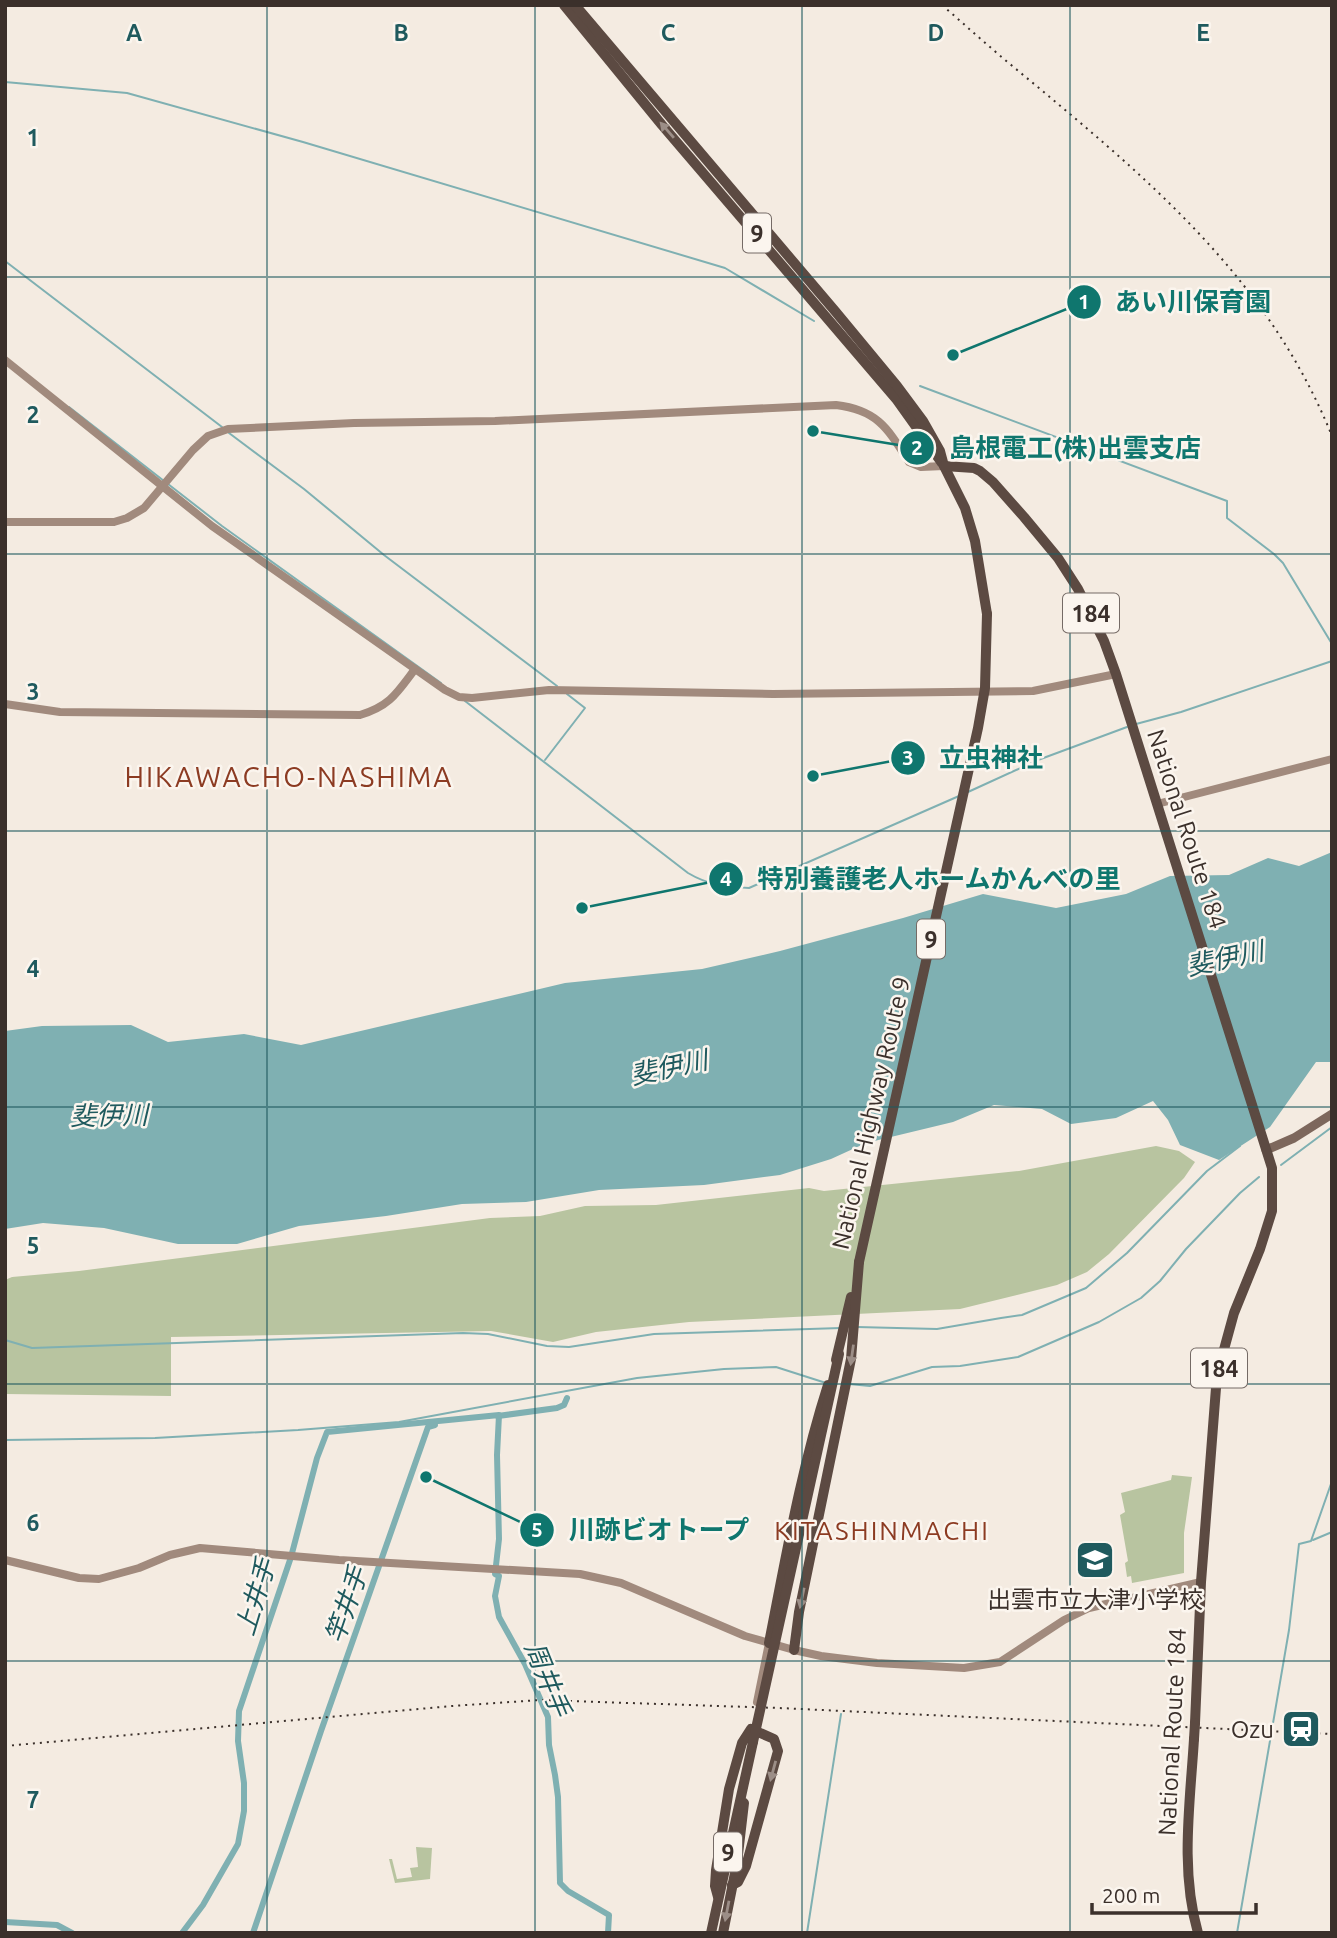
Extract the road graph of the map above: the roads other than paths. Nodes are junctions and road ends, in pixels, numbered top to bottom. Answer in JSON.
{"nodes":[{"id":1,"x":564,"y":5,"type":"edge"},
{"id":2,"x":575,"y":5,"type":"edge"},
{"id":3,"x":5,"y":360,"type":"edge"},
{"id":4,"x":944,"y":466,"type":"junction"},
{"id":5,"x":163,"y":486,"type":"junction"},
{"id":6,"x":5,"y":522,"type":"edge"},
{"id":7,"x":415,"y":669,"type":"junction"},
{"id":8,"x":1116,"y":674,"type":"junction"},
{"id":9,"x":5,"y":704,"type":"edge"},
{"id":10,"x":1332,"y":759,"type":"edge"},
{"id":11,"x":1157,"y":804,"type":"junction"},
{"id":12,"x":1332,"y":1114,"type":"edge"},
{"id":13,"x":1265,"y":1145,"type":"junction"},
{"id":14,"x":859,"y":1262,"type":"junction"},
{"id":15,"x":839,"y":1354,"type":"junction"},
{"id":16,"x":5,"y":1560,"type":"edge"},
{"id":17,"x":1201,"y":1581,"type":"junction"},
{"id":18,"x":769,"y":1643,"type":"junction"},
{"id":19,"x":794,"y":1650,"type":"junction"},
{"id":20,"x":751,"y":1729,"type":"junction"},
{"id":21,"x":747,"y":1771,"type":"junction"},
{"id":22,"x":733,"y":1885,"type":"junction"},
{"id":23,"x":718,"y":1897,"type":"junction"},
{"id":24,"x":711,"y":1933,"type":"edge"},
{"id":25,"x":723,"y":1933,"type":"edge"},
{"id":26,"x":1198,"y":1933,"type":"edge"}],
"edges":[{"from":4,"to":1,"type":"highway","name":"National Highway Route 9","number":"9","one_way":true},
{"from":2,"to":4,"type":"highway","name":"National Highway Route 9","number":"9"},
{"from":3,"to":5,"type":"street"},
{"from":4,"to":5,"type":"street"},
{"from":4,"to":8,"type":"highway","name":"National Route 184","number":"184"},
{"from":4,"to":14,"type":"highway","name":"National Highway Route 9","number":"9","bridge":true},
{"from":5,"to":6,"type":"street"},
{"from":5,"to":7,"type":"street"},
{"from":7,"to":8,"type":"street"},
{"from":7,"to":9,"type":"street"},
{"from":8,"to":11,"type":"highway","name":"National Route 184","number":"184"},
{"from":10,"to":11,"type":"street"},
{"from":11,"to":13,"type":"highway","name":"National Route 184","number":"184"},
{"from":12,"to":13,"type":"main road"},
{"from":13,"to":17,"type":"highway","name":"National Route 184","number":"184"},
{"from":14,"to":15,"type":"highway","name":"National Highway Route 9","number":"9"},
{"from":14,"to":19,"type":"highway","number":"9","one_way":true},
{"from":15,"to":18,"type":"highway","number":"9","bridge":true},
{"from":15,"to":21,"type":"highway","name":"National Highway Route 9","number":"9","bridge":true},
{"from":16,"to":18,"type":"street"},
{"from":17,"to":19,"type":"street"},
{"from":17,"to":26,"type":"highway","name":"National Route 184","number":"184","bridge":true},
{"from":18,"to":19,"type":"street"},
{"from":18,"to":20,"type":"street"},
{"from":20,"to":22,"type":"highway","one_way":true},
{"from":20,"to":23,"type":"highway"},
{"from":21,"to":22,"type":"highway","name":"National Highway Route 9","number":"9"},
{"from":21,"to":23,"type":"highway","name":"National Highway Route 9","number":"9"},
{"from":22,"to":25,"type":"highway","name":"National Highway Route 9","number":"9","one_way":true},
{"from":23,"to":24,"type":"highway","name":"National Highway Route 9","number":"9"}]}
